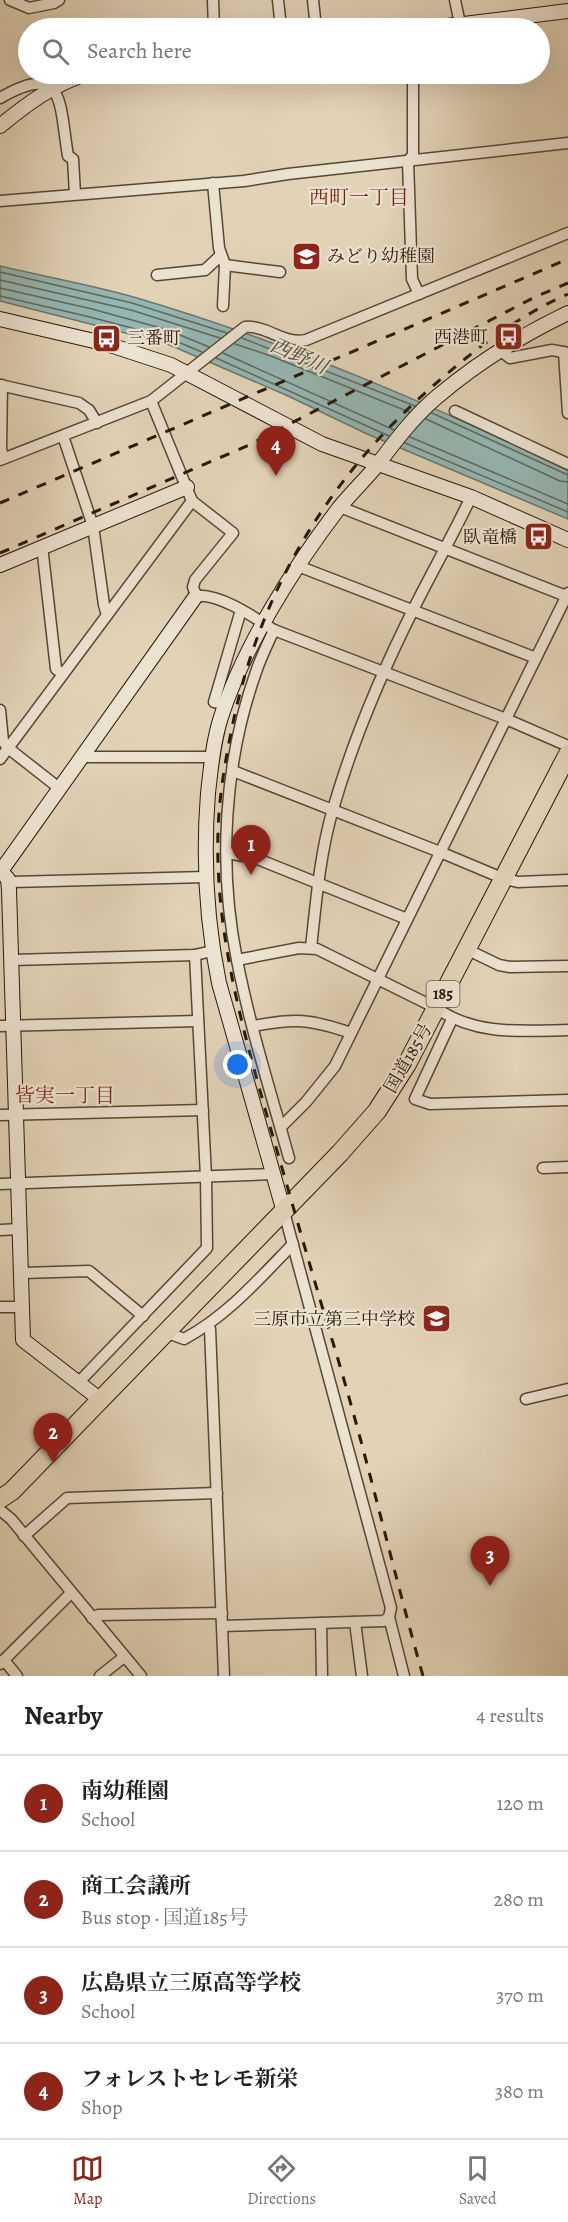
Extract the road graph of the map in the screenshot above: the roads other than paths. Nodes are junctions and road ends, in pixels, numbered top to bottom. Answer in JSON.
{"nodes":[{"id":1,"x":10,"y":0,"type":"edge"},
{"id":2,"x":59,"y":0,"type":"edge"},
{"id":3,"x":213,"y":0,"type":"edge"},
{"id":4,"x":278,"y":0,"type":"edge"},
{"id":5,"x":313,"y":0,"type":"edge"},
{"id":6,"x":455,"y":0,"type":"edge"},
{"id":7,"x":568,"y":11,"type":"edge"},
{"id":8,"x":214,"y":18,"type":"edge"},
{"id":9,"x":280,"y":18,"type":"edge"},
{"id":10,"x":315,"y":18,"type":"edge"},
{"id":11,"x":459,"y":18,"type":"edge"},
{"id":12,"x":510,"y":18,"type":"edge"},
{"id":13,"x":30,"y":84,"type":"edge"},
{"id":14,"x":43,"y":84,"type":"edge"},
{"id":15,"x":60,"y":84,"type":"edge"},
{"id":16,"x":413,"y":84,"type":"edge"},
{"id":17,"x":52,"y":87,"type":"junction"},
{"id":18,"x":0,"y":98,"type":"edge"},
{"id":19,"x":0,"y":126,"type":"edge"},
{"id":20,"x":568,"y":143,"type":"edge"},
{"id":21,"x":408,"y":161,"type":"junction"},
{"id":22,"x":213,"y":183,"type":"junction"},
{"id":23,"x":75,"y":194,"type":"junction"},
{"id":24,"x":0,"y":201,"type":"edge"},
{"id":25,"x":568,"y":233,"type":"edge"},
{"id":26,"x":223,"y":260,"type":"junction"},
{"id":27,"x":280,"y":272,"type":"dead end"},
{"id":28,"x":157,"y":275,"type":"dead end"},
{"id":29,"x":419,"y":294,"type":"junction"},
{"id":30,"x":223,"y":306,"type":"dead end"},
{"id":31,"x":568,"y":313,"type":"edge"},
{"id":32,"x":0,"y":319,"type":"edge"},
{"id":33,"x":501,"y":351,"type":"junction"},
{"id":34,"x":566,"y":353,"type":"edge"},
{"id":35,"x":185,"y":374,"type":"junction"},
{"id":36,"x":1,"y":385,"type":"edge"},
{"id":37,"x":151,"y":401,"type":"junction"},
{"id":38,"x":455,"y":411,"type":"dead end"},
{"id":39,"x":568,"y":412,"type":"edge"},
{"id":40,"x":97,"y":423,"type":"junction"},
{"id":41,"x":63,"y":436,"type":"junction"},
{"id":42,"x":2,"y":459,"type":"edge"},
{"id":43,"x":568,"y":464,"type":"edge"},
{"id":44,"x":377,"y":465,"type":"junction"},
{"id":45,"x":187,"y":487,"type":"junction"},
{"id":46,"x":471,"y":497,"type":"junction"},
{"id":47,"x":192,"y":501,"type":"junction"},
{"id":48,"x":340,"y":507,"type":"junction"},
{"id":49,"x":93,"y":526,"type":"junction"},
{"id":50,"x":568,"y":540,"type":"edge"},
{"id":51,"x":42,"y":546,"type":"junction"},
{"id":52,"x":447,"y":549,"type":"junction"},
{"id":53,"x":0,"y":565,"type":"edge"},
{"id":54,"x":298,"y":566,"type":"junction"},
{"id":55,"x":567,"y":595,"type":"edge"},
{"id":56,"x":195,"y":596,"type":"junction"},
{"id":57,"x":242,"y":610,"type":"junction"},
{"id":58,"x":413,"y":610,"type":"junction"},
{"id":59,"x":107,"y":615,"type":"junction"},
{"id":60,"x":269,"y":627,"type":"junction"},
{"id":61,"x":536,"y":658,"type":"junction"},
{"id":62,"x":384,"y":672,"type":"junction"},
{"id":63,"x":63,"y":674,"type":"junction"},
{"id":64,"x":226,"y":704,"type":"junction"},
{"id":65,"x":0,"y":710,"type":"edge"},
{"id":66,"x":506,"y":719,"type":"junction"},
{"id":67,"x":568,"y":746,"type":"edge"},
{"id":68,"x":8,"y":748,"type":"junction"},
{"id":69,"x":568,"y":754,"type":"edge"},
{"id":70,"x":211,"y":757,"type":"junction"},
{"id":71,"x":81,"y":758,"type":"junction"},
{"id":72,"x":0,"y":759,"type":"edge"},
{"id":73,"x":233,"y":771,"type":"junction"},
{"id":74,"x":59,"y":788,"type":"junction"},
{"id":75,"x":332,"y":811,"type":"junction"},
{"id":76,"x":441,"y":852,"type":"junction"},
{"id":77,"x":227,"y":853,"type":"junction"},
{"id":78,"x":2,"y":873,"type":"edge"},
{"id":79,"x":206,"y":877,"type":"junction"},
{"id":80,"x":502,"y":878,"type":"junction"},
{"id":81,"x":568,"y":880,"type":"edge"},
{"id":82,"x":318,"y":882,"type":"junction"},
{"id":83,"x":407,"y":919,"type":"junction"},
{"id":84,"x":312,"y":948,"type":"junction"},
{"id":85,"x":466,"y":949,"type":"junction"},
{"id":86,"x":213,"y":951,"type":"junction"},
{"id":87,"x":195,"y":955,"type":"junction"},
{"id":88,"x":12,"y":960,"type":"junction"},
{"id":89,"x":237,"y":960,"type":"junction"},
{"id":90,"x":568,"y":966,"type":"edge"},
{"id":91,"x":378,"y":979,"type":"junction"},
{"id":92,"x":436,"y":1008,"type":"junction"},
{"id":93,"x":452,"y":1019,"type":"junction"},
{"id":94,"x":198,"y":1021,"type":"junction"},
{"id":95,"x":7,"y":1026,"type":"edge"},
{"id":96,"x":253,"y":1026,"type":"junction"},
{"id":97,"x":568,"y":1030,"type":"edge"},
{"id":98,"x":351,"y":1034,"type":"junction"},
{"id":99,"x":568,"y":1100,"type":"edge"},
{"id":100,"x":202,"y":1110,"type":"junction"},
{"id":101,"x":0,"y":1115,"type":"edge"},
{"id":102,"x":17,"y":1115,"type":"junction"},
{"id":103,"x":281,"y":1127,"type":"junction"},
{"id":104,"x":290,"y":1158,"type":"dead end"},
{"id":105,"x":568,"y":1167,"type":"edge"},
{"id":106,"x":543,"y":1168,"type":"dead end"},
{"id":107,"x":273,"y":1174,"type":"junction"},
{"id":108,"x":206,"y":1177,"type":"junction"},
{"id":109,"x":20,"y":1183,"type":"junction"},
{"id":110,"x":0,"y":1184,"type":"edge"},
{"id":111,"x":284,"y":1212,"type":"junction"},
{"id":112,"x":21,"y":1229,"type":"junction"},
{"id":113,"x":0,"y":1230,"type":"edge"},
{"id":114,"x":293,"y":1244,"type":"junction"},
{"id":115,"x":22,"y":1273,"type":"junction"},
{"id":116,"x":0,"y":1307,"type":"edge"},
{"id":117,"x":22,"y":1307,"type":"junction"},
{"id":118,"x":143,"y":1316,"type":"junction"},
{"id":119,"x":208,"y":1326,"type":"junction"},
{"id":120,"x":168,"y":1333,"type":"junction"},
{"id":121,"x":79,"y":1382,"type":"junction"},
{"id":122,"x":568,"y":1389,"type":"edge"},
{"id":123,"x":93,"y":1394,"type":"junction"},
{"id":124,"x":526,"y":1399,"type":"dead end"},
{"id":125,"x":0,"y":1491,"type":"edge"},
{"id":126,"x":217,"y":1493,"type":"junction"},
{"id":127,"x":0,"y":1499,"type":"edge"},
{"id":128,"x":0,"y":1510,"type":"edge"},
{"id":129,"x":24,"y":1536,"type":"junction"},
{"id":130,"x":71,"y":1593,"type":"junction"},
{"id":131,"x":222,"y":1613,"type":"junction"},
{"id":132,"x":389,"y":1617,"type":"junction"},
{"id":133,"x":92,"y":1618,"type":"junction"},
{"id":134,"x":355,"y":1622,"type":"junction"},
{"id":135,"x":321,"y":1623,"type":"junction"},
{"id":136,"x":223,"y":1626,"type":"junction"},
{"id":137,"x":124,"y":1657,"type":"junction"},
{"id":138,"x":2,"y":1662,"type":"edge"},
{"id":139,"x":17,"y":1676,"type":"edge"},
{"id":140,"x":100,"y":1676,"type":"edge"},
{"id":141,"x":141,"y":1676,"type":"edge"},
{"id":142,"x":224,"y":1676,"type":"edge"},
{"id":143,"x":322,"y":1676,"type":"edge"},
{"id":144,"x":362,"y":1676,"type":"edge"},
{"id":145,"x":404,"y":1676,"type":"edge"}],
"edges":[{"from":1,"to":2,"type":"street"},
{"from":3,"to":8,"type":"street"},
{"from":4,"to":9,"type":"street"},
{"from":5,"to":10,"type":"street"},
{"from":6,"to":11,"type":"street"},
{"from":7,"to":12,"type":"street"},
{"from":13,"to":18,"type":"street"},
{"from":14,"to":17,"type":"street"},
{"from":15,"to":17,"type":"street"},
{"from":16,"to":21,"type":"street"},
{"from":17,"to":19,"type":"street"},
{"from":17,"to":23,"type":"street"},
{"from":20,"to":21,"type":"street"},
{"from":21,"to":22,"type":"street"},
{"from":21,"to":29,"type":"street"},
{"from":22,"to":23,"type":"street"},
{"from":22,"to":26,"type":"street"},
{"from":23,"to":24,"type":"street"},
{"from":25,"to":29,"type":"street"},
{"from":26,"to":27,"type":"street"},
{"from":26,"to":28,"type":"street"},
{"from":26,"to":30,"type":"street"},
{"from":29,"to":35,"type":"street"},
{"from":31,"to":33,"type":"street"},
{"from":32,"to":35,"type":"street"},
{"from":33,"to":34,"type":"street"},
{"from":33,"to":44,"type":"street"},
{"from":34,"to":39,"type":"street"},
{"from":35,"to":37,"type":"street"},
{"from":35,"to":44,"type":"street"},
{"from":36,"to":40,"type":"street"},
{"from":36,"to":42,"type":"street"},
{"from":37,"to":40,"type":"street"},
{"from":37,"to":45,"type":"street"},
{"from":38,"to":43,"type":"street"},
{"from":40,"to":41,"type":"street"},
{"from":41,"to":42,"type":"street"},
{"from":41,"to":49,"type":"street"},
{"from":44,"to":46,"type":"street"},
{"from":44,"to":48,"type":"street"},
{"from":45,"to":47,"type":"street"},
{"from":45,"to":49,"type":"street"},
{"from":46,"to":50,"type":"street"},
{"from":46,"to":52,"type":"street"},
{"from":47,"to":56,"type":"street"},
{"from":47,"to":59,"type":"street"},
{"from":48,"to":52,"type":"street"},
{"from":48,"to":54,"type":"street"},
{"from":49,"to":51,"type":"street"},
{"from":49,"to":59,"type":"street"},
{"from":51,"to":53,"type":"street"},
{"from":51,"to":63,"type":"street"},
{"from":52,"to":55,"type":"street"},
{"from":52,"to":58,"type":"street"},
{"from":54,"to":58,"type":"street"},
{"from":54,"to":60,"type":"street"},
{"from":55,"to":61,"type":"street"},
{"from":56,"to":57,"type":"street"},
{"from":56,"to":71,"type":"street"},
{"from":57,"to":60,"type":"street"},
{"from":57,"to":64,"type":"street"},
{"from":58,"to":61,"type":"street"},
{"from":58,"to":62,"type":"street"},
{"from":59,"to":63,"type":"street"},
{"from":60,"to":62,"type":"street"},
{"from":60,"to":64,"type":"street"},
{"from":60,"to":73,"type":"street"},
{"from":61,"to":66,"type":"street"},
{"from":62,"to":66,"type":"street"},
{"from":62,"to":75,"type":"street"},
{"from":63,"to":68,"type":"street"},
{"from":64,"to":70,"type":"street"},
{"from":65,"to":68,"type":"street"},
{"from":66,"to":67,"type":"street"},
{"from":66,"to":76,"type":"street"},
{"from":68,"to":72,"type":"street"},
{"from":68,"to":74,"type":"street"},
{"from":69,"to":80,"type":"highway","name":"国道185号","number":"185"},
{"from":70,"to":71,"type":"street"},
{"from":70,"to":79,"type":"street"},
{"from":71,"to":74,"type":"street"},
{"from":73,"to":75,"type":"street"},
{"from":73,"to":77,"type":"street"},
{"from":74,"to":78,"type":"street"},
{"from":75,"to":76,"type":"street"},
{"from":75,"to":82,"type":"street"},
{"from":76,"to":80,"type":"street"},
{"from":76,"to":83,"type":"street"},
{"from":77,"to":82,"type":"street"},
{"from":77,"to":89,"type":"street"},
{"from":78,"to":79,"type":"street"},
{"from":78,"to":88,"type":"street"},
{"from":79,"to":86,"type":"street"},
{"from":80,"to":81,"type":"street"},
{"from":80,"to":85,"type":"highway","name":"国道185号","number":"185"},
{"from":82,"to":83,"type":"street"},
{"from":82,"to":84,"type":"street"},
{"from":83,"to":91,"type":"street"},
{"from":84,"to":89,"type":"street"},
{"from":84,"to":91,"type":"street"},
{"from":85,"to":90,"type":"street"},
{"from":85,"to":92,"type":"highway","name":"国道185号","number":"185"},
{"from":86,"to":87,"type":"street"},
{"from":86,"to":107,"type":"street"},
{"from":87,"to":88,"type":"street"},
{"from":87,"to":94,"type":"street"},
{"from":88,"to":95,"type":"street"},
{"from":89,"to":96,"type":"street"},
{"from":91,"to":92,"type":"street"},
{"from":91,"to":98,"type":"street"},
{"from":92,"to":93,"type":"street"},
{"from":92,"to":111,"type":"highway","name":"国道185号","number":"185"},
{"from":93,"to":97,"type":"street"},
{"from":93,"to":99,"type":"street"},
{"from":94,"to":95,"type":"street"},
{"from":94,"to":100,"type":"street"},
{"from":95,"to":102,"type":"street"},
{"from":96,"to":98,"type":"street"},
{"from":96,"to":103,"type":"street"},
{"from":98,"to":103,"type":"street"},
{"from":100,"to":102,"type":"street"},
{"from":100,"to":108,"type":"street"},
{"from":101,"to":102,"type":"street"},
{"from":102,"to":109,"type":"street"},
{"from":103,"to":104,"type":"street"},
{"from":105,"to":106,"type":"street"},
{"from":107,"to":108,"type":"street"},
{"from":107,"to":111,"type":"street"},
{"from":108,"to":109,"type":"street"},
{"from":108,"to":118,"type":"street"},
{"from":109,"to":110,"type":"street"},
{"from":109,"to":112,"type":"street"},
{"from":111,"to":114,"type":"street"},
{"from":111,"to":120,"type":"highway","name":"国道185号","number":"185"},
{"from":111,"to":123,"type":"highway","name":"国道185号","number":"185"},
{"from":112,"to":113,"type":"street"},
{"from":112,"to":115,"type":"street"},
{"from":114,"to":119,"type":"street"},
{"from":114,"to":132,"type":"street"},
{"from":115,"to":117,"type":"street"},
{"from":115,"to":118,"type":"street"},
{"from":116,"to":117,"type":"street"},
{"from":117,"to":121,"type":"street"},
{"from":118,"to":121,"type":"street"},
{"from":119,"to":120,"type":"street"},
{"from":119,"to":126,"type":"street"},
{"from":120,"to":127,"type":"highway","name":"国道185号","number":"185"},
{"from":121,"to":123,"type":"street"},
{"from":122,"to":124,"type":"street"},
{"from":123,"to":125,"type":"highway","name":"国道185号","number":"185"},
{"from":126,"to":129,"type":"street"},
{"from":126,"to":131,"type":"street"},
{"from":128,"to":129,"type":"street"},
{"from":129,"to":130,"type":"street"},
{"from":130,"to":133,"type":"street"},
{"from":130,"to":138,"type":"street"},
{"from":131,"to":133,"type":"street"},
{"from":131,"to":136,"type":"street"},
{"from":132,"to":134,"type":"street"},
{"from":132,"to":145,"type":"street"},
{"from":133,"to":137,"type":"street"},
{"from":134,"to":135,"type":"street"},
{"from":134,"to":144,"type":"street"},
{"from":135,"to":136,"type":"street"},
{"from":135,"to":143,"type":"street"},
{"from":136,"to":142,"type":"street"},
{"from":137,"to":140,"type":"street"},
{"from":137,"to":141,"type":"street"},
{"from":138,"to":139,"type":"street"}]}
